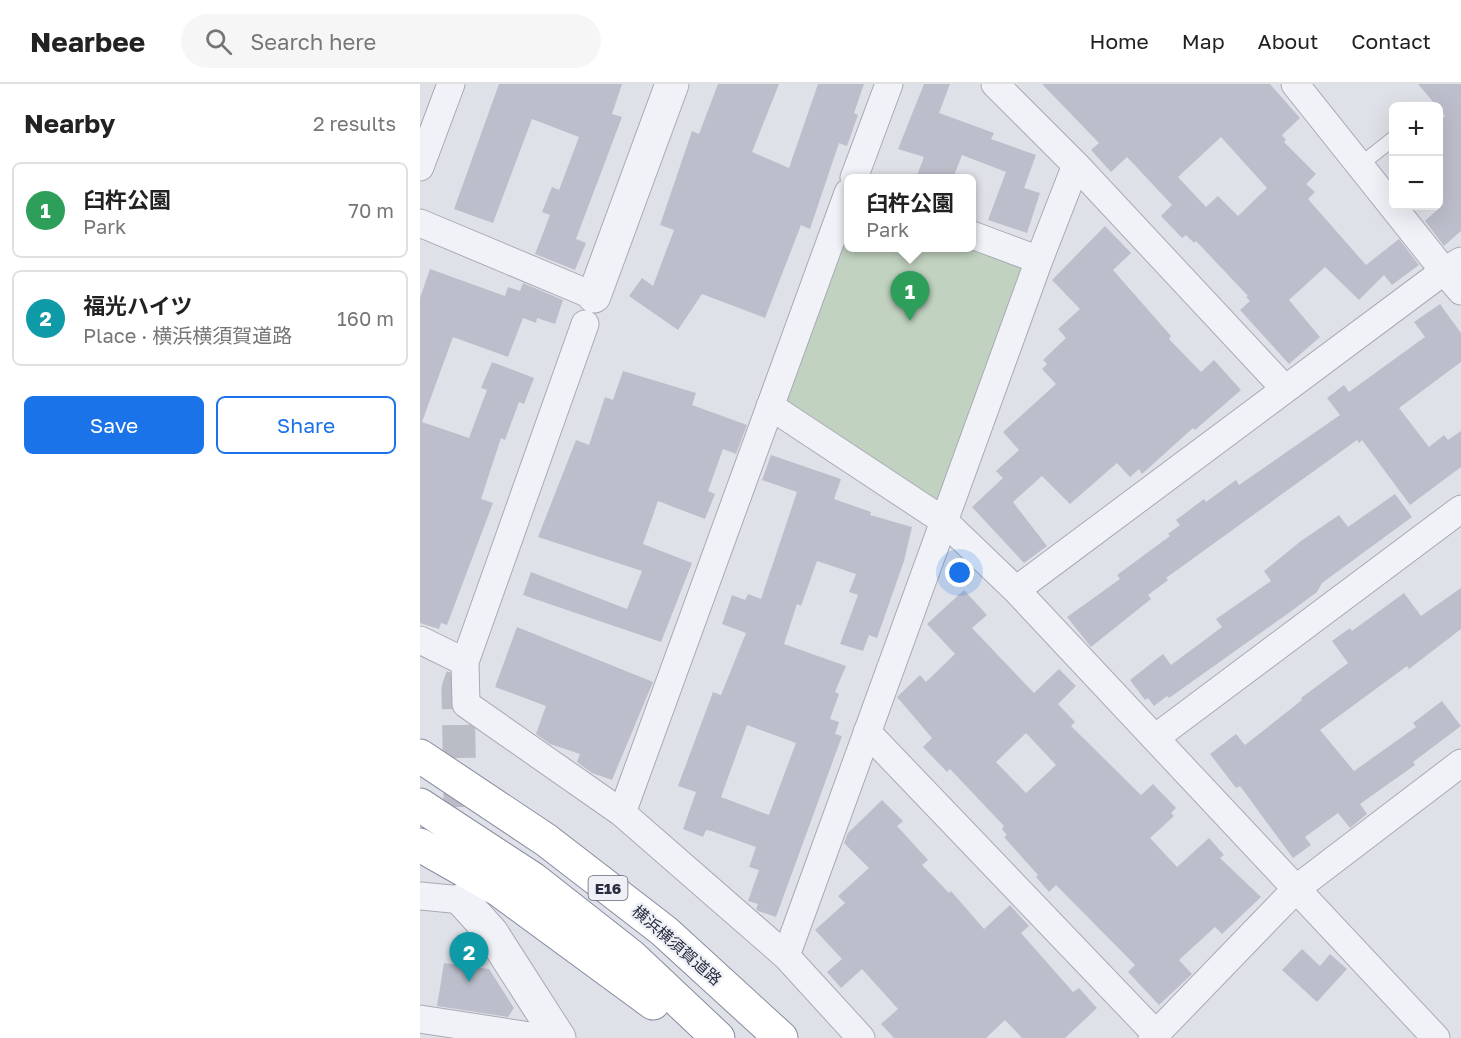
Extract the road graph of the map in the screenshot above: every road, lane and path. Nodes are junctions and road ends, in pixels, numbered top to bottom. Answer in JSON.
{"nodes":[{"id":1,"x":452,"y":84,"type":"edge"},
{"id":2,"x":672,"y":84,"type":"edge"},
{"id":3,"x":889,"y":84,"type":"edge"},
{"id":4,"x":994,"y":84,"type":"edge"},
{"id":5,"x":1294,"y":84,"type":"edge"},
{"id":6,"x":1389,"y":142,"type":"edge"},
{"id":7,"x":1076,"y":165,"type":"junction"},
{"id":8,"x":1360,"y":165,"type":"junction"},
{"id":9,"x":420,"y":167,"type":"edge"},
{"id":10,"x":855,"y":174,"type":"edge"},
{"id":11,"x":844,"y":206,"type":"edge"},
{"id":12,"x":420,"y":224,"type":"edge"},
{"id":13,"x":976,"y":236,"type":"edge"},
{"id":14,"x":1039,"y":260,"type":"junction"},
{"id":15,"x":1455,"y":275,"type":"edge"},
{"id":16,"x":590,"y":310,"type":"junction"},
{"id":17,"x":1286,"y":389,"type":"junction"},
{"id":18,"x":770,"y":406,"type":"junction"},
{"id":19,"x":1461,"y":509,"type":"edge"},
{"id":20,"x":944,"y":521,"type":"junction"},
{"id":21,"x":1016,"y":590,"type":"junction"},
{"id":22,"x":420,"y":640,"type":"edge"},
{"id":23,"x":465,"y":662,"type":"junction"},
{"id":24,"x":867,"y":732,"type":"junction"},
{"id":25,"x":1155,"y":738,"type":"junction"},
{"id":26,"x":420,"y":745,"type":"edge"},
{"id":27,"x":420,"y":756,"type":"edge"},
{"id":28,"x":1461,"y":763,"type":"edge"},
{"id":29,"x":448,"y":772,"type":"junction"},
{"id":30,"x":420,"y":805,"type":"edge"},
{"id":31,"x":622,"y":813,"type":"junction"},
{"id":32,"x":420,"y":845,"type":"edge"},
{"id":33,"x":1297,"y":888,"type":"junction"},
{"id":34,"x":420,"y":896,"type":"edge"},
{"id":35,"x":462,"y":900,"type":"joint"},
{"id":36,"x":786,"y":956,"type":"junction"},
{"id":37,"x":420,"y":1019,"type":"edge"},
{"id":38,"x":1154,"y":1036,"type":"edge"},
{"id":39,"x":543,"y":1038,"type":"edge"},
{"id":40,"x":559,"y":1038,"type":"edge"},
{"id":41,"x":693,"y":1038,"type":"edge"},
{"id":42,"x":718,"y":1038,"type":"edge"},
{"id":43,"x":781,"y":1038,"type":"edge"},
{"id":44,"x":861,"y":1038,"type":"edge"},
{"id":45,"x":1436,"y":1038,"type":"edge"}],
"edges":[{"from":1,"to":9,"type":"street"},
{"from":2,"to":16,"type":"street"},
{"from":3,"to":10,"type":"street"},
{"from":4,"to":7,"type":"street"},
{"from":5,"to":8,"type":"street"},
{"from":6,"to":8,"type":"lane"},
{"from":7,"to":14,"type":"street"},
{"from":7,"to":17,"type":"street"},
{"from":8,"to":15,"type":"street"},
{"from":11,"to":18,"type":"street"},
{"from":12,"to":16,"type":"street"},
{"from":13,"to":14,"type":"street"},
{"from":14,"to":20,"type":"street"},
{"from":15,"to":17,"type":"street"},
{"from":16,"to":23,"type":"street"},
{"from":17,"to":21,"type":"street"},
{"from":18,"to":20,"type":"street"},
{"from":18,"to":31,"type":"street"},
{"from":19,"to":25,"type":"street"},
{"from":20,"to":21,"type":"street"},
{"from":20,"to":24,"type":"street"},
{"from":21,"to":25,"type":"street"},
{"from":22,"to":23,"type":"street"},
{"from":23,"to":31,"type":"street"},
{"from":24,"to":36,"type":"street"},
{"from":24,"to":38,"type":"street"},
{"from":25,"to":33,"type":"street"},
{"from":26,"to":29,"type":"highway"},
{"from":27,"to":29,"type":"highway","name":"横浜横須賀道路","number":"E16"},
{"from":28,"to":33,"type":"street"},
{"from":29,"to":43,"type":"highway","name":"横浜横須賀道路","number":"E16"},
{"from":30,"to":42,"type":"highway","number":"E16"},
{"from":31,"to":36,"type":"street"},
{"from":32,"to":41,"type":"highway"},
{"from":33,"to":38,"type":"street"},
{"from":33,"to":45,"type":"street"},
{"from":34,"to":35,"type":"street"},
{"from":35,"to":40,"type":"street"},
{"from":36,"to":44,"type":"street"},
{"from":37,"to":39,"type":"street"}]}
